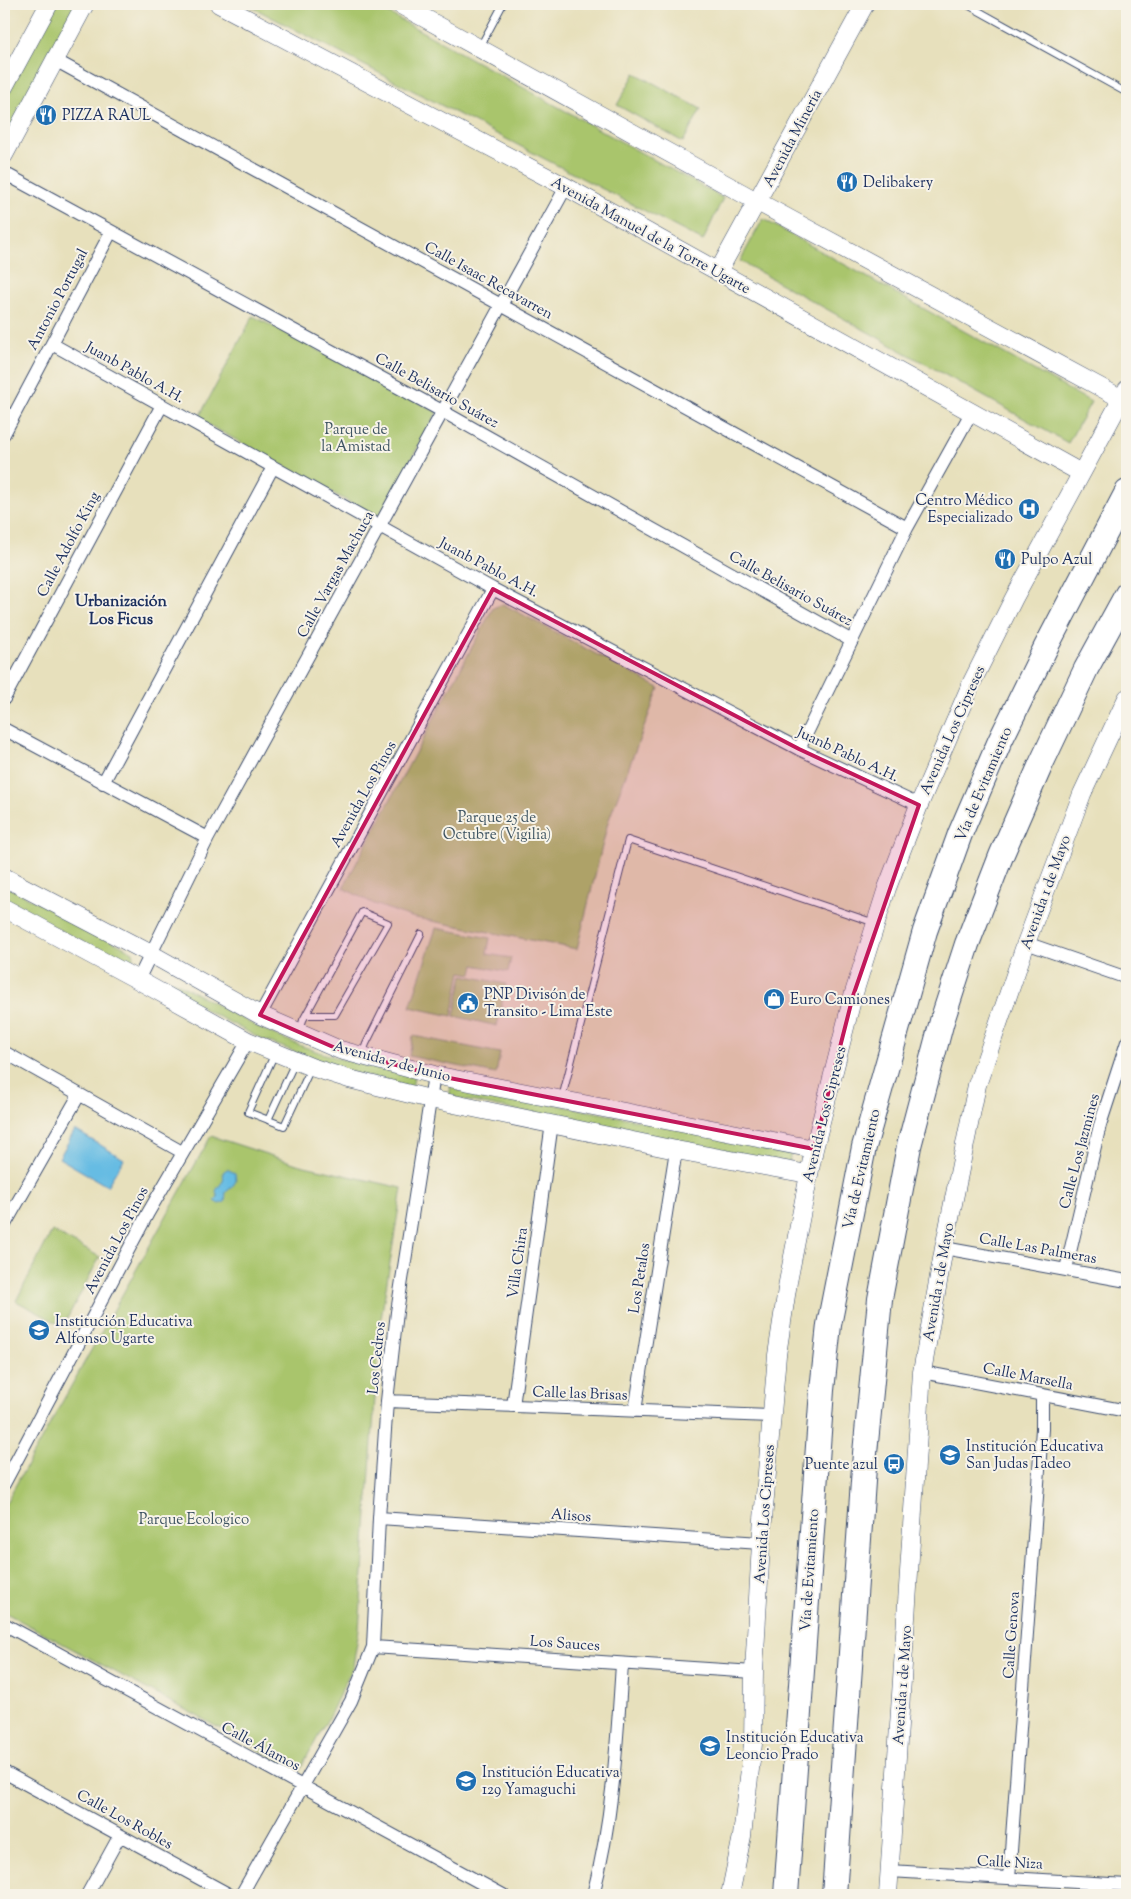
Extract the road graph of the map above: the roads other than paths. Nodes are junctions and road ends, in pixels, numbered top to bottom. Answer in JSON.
{"nodes":[{"id":1,"x":49,"y":4,"type":"edge"},
{"id":2,"x":86,"y":4,"type":"edge"},
{"id":3,"x":219,"y":4,"type":"edge"},
{"id":4,"x":503,"y":4,"type":"edge"},
{"id":5,"x":865,"y":4,"type":"edge"},
{"id":6,"x":966,"y":4,"type":"edge"},
{"id":7,"x":407,"y":6,"type":"edge"},
{"id":8,"x":479,"y":48,"type":"junction"},
{"id":9,"x":55,"y":60,"type":"junction"},
{"id":10,"x":4,"y":87,"type":"edge"},
{"id":11,"x":1127,"y":93,"type":"edge"},
{"id":12,"x":4,"y":155,"type":"edge"},
{"id":13,"x":4,"y":173,"type":"edge"},
{"id":14,"x":566,"y":187,"type":"junction"},
{"id":15,"x":758,"y":202,"type":"junction"},
{"id":16,"x":111,"y":232,"type":"junction"},
{"id":17,"x":718,"y":272,"type":"junction"},
{"id":18,"x":501,"y":305,"type":"junction"},
{"id":19,"x":52,"y":344,"type":"junction"},
{"id":20,"x":1125,"y":394,"type":"edge"},
{"id":21,"x":162,"y":405,"type":"junction"},
{"id":22,"x":442,"y":411,"type":"junction"},
{"id":23,"x":972,"y":413,"type":"junction"},
{"id":24,"x":4,"y":434,"type":"edge"},
{"id":25,"x":273,"y":467,"type":"junction"},
{"id":26,"x":1081,"y":473,"type":"junction"},
{"id":27,"x":1127,"y":492,"type":"edge"},
{"id":28,"x":380,"y":526,"type":"junction"},
{"id":29,"x":907,"y":528,"type":"junction"},
{"id":30,"x":494,"y":589,"type":"junction"},
{"id":31,"x":1127,"y":594,"type":"edge"},
{"id":32,"x":852,"y":641,"type":"junction"},
{"id":33,"x":1127,"y":698,"type":"edge"},
{"id":34,"x":4,"y":699,"type":"edge"},
{"id":35,"x":4,"y":729,"type":"edge"},
{"id":36,"x":799,"y":749,"type":"junction"},
{"id":37,"x":103,"y":782,"type":"junction"},
{"id":38,"x":919,"y":805,"type":"junction"},
{"id":39,"x":208,"y":838,"type":"junction"},
{"id":40,"x":4,"y":877,"type":"edge"},
{"id":41,"x":4,"y":908,"type":"edge"},
{"id":42,"x":876,"y":923,"type":"junction"},
{"id":43,"x":421,"y":934,"type":"dead end"},
{"id":44,"x":1026,"y":943,"type":"junction"},
{"id":45,"x":151,"y":954,"type":"junction"},
{"id":46,"x":1127,"y":978,"type":"edge"},
{"id":47,"x":138,"y":980,"type":"junction"},
{"id":48,"x":260,"y":1015,"type":"junction"},
{"id":49,"x":306,"y":1015,"type":"junction"},
{"id":50,"x":299,"y":1032,"type":"junction"},
{"id":51,"x":248,"y":1041,"type":"junction"},
{"id":52,"x":1127,"y":1042,"type":"edge"},
{"id":53,"x":4,"y":1052,"type":"edge"},
{"id":54,"x":275,"y":1052,"type":"junction"},
{"id":55,"x":362,"y":1056,"type":"junction"},
{"id":56,"x":303,"y":1064,"type":"junction"},
{"id":57,"x":434,"y":1075,"type":"junction"},
{"id":58,"x":80,"y":1095,"type":"junction"},
{"id":59,"x":430,"y":1099,"type":"junction"},
{"id":60,"x":561,"y":1100,"type":"junction"},
{"id":61,"x":268,"y":1120,"type":"junction"},
{"id":62,"x":552,"y":1123,"type":"junction"},
{"id":63,"x":814,"y":1149,"type":"junction"},
{"id":64,"x":676,"y":1150,"type":"junction"},
{"id":65,"x":182,"y":1152,"type":"junction"},
{"id":66,"x":808,"y":1174,"type":"junction"},
{"id":67,"x":4,"y":1226,"type":"edge"},
{"id":68,"x":944,"y":1248,"type":"junction"},
{"id":69,"x":1066,"y":1269,"type":"junction"},
{"id":70,"x":1127,"y":1281,"type":"edge"},
{"id":71,"x":922,"y":1372,"type":"junction"},
{"id":72,"x":1042,"y":1395,"type":"junction"},
{"id":73,"x":387,"y":1402,"type":"junction"},
{"id":74,"x":514,"y":1406,"type":"junction"},
{"id":75,"x":635,"y":1411,"type":"junction"},
{"id":76,"x":1127,"y":1411,"type":"edge"},
{"id":77,"x":771,"y":1416,"type":"junction"},
{"id":78,"x":5,"y":1479,"type":"edge"},
{"id":79,"x":379,"y":1518,"type":"junction"},
{"id":80,"x":760,"y":1543,"type":"junction"},
{"id":81,"x":4,"y":1624,"type":"edge"},
{"id":82,"x":373,"y":1647,"type":"junction"},
{"id":83,"x":622,"y":1664,"type":"junction"},
{"id":84,"x":754,"y":1672,"type":"junction"},
{"id":85,"x":4,"y":1772,"type":"edge"},
{"id":86,"x":302,"y":1786,"type":"junction"},
{"id":87,"x":120,"y":1835,"type":"junction"},
{"id":88,"x":890,"y":1871,"type":"junction"},
{"id":89,"x":1009,"y":1878,"type":"junction"},
{"id":90,"x":1127,"y":1885,"type":"edge"},
{"id":91,"x":86,"y":1895,"type":"edge"},
{"id":92,"x":230,"y":1895,"type":"edge"},
{"id":93,"x":241,"y":1895,"type":"edge"},
{"id":94,"x":503,"y":1895,"type":"edge"},
{"id":95,"x":593,"y":1895,"type":"edge"},
{"id":96,"x":730,"y":1895,"type":"edge"},
{"id":97,"x":786,"y":1895,"type":"edge"},
{"id":98,"x":834,"y":1895,"type":"edge"},
{"id":99,"x":888,"y":1895,"type":"edge"}],
"edges":[{"from":1,"to":10,"type":"street"},
{"from":2,"to":9,"type":"street"},
{"from":3,"to":14,"type":"street","name":"Avenida Manuel de la Torre Ugarte"},
{"from":4,"to":8,"type":"lane"},
{"from":5,"to":15,"type":"street","name":"Avenida Minería"},
{"from":6,"to":11,"type":"lane"},
{"from":7,"to":8,"type":"street"},
{"from":8,"to":15,"type":"street"},
{"from":9,"to":12,"type":"street"},
{"from":9,"to":18,"type":"street","name":"Calle Isaac Recavarren"},
{"from":13,"to":16,"type":"street","name":"Calle Belisario Suárez"},
{"from":14,"to":17,"type":"street","name":"Avenida Manuel de la Torre Ugarte"},
{"from":14,"to":18,"type":"street","name":"Calle Vargas Machuca"},
{"from":15,"to":17,"type":"street","name":"Avenida Minería"},
{"from":15,"to":20,"type":"street"},
{"from":16,"to":19,"type":"street","name":"Antonio Portugal"},
{"from":16,"to":22,"type":"street","name":"Calle Belisario Suárez"},
{"from":17,"to":23,"type":"street","name":"Avenida Manuel de la Torre Ugarte"},
{"from":18,"to":22,"type":"street","name":"Calle Vargas Machuca"},
{"from":18,"to":29,"type":"street","name":"Calle Isaac Recavarren"},
{"from":19,"to":21,"type":"street","name":"Juanb Pablo A.H."},
{"from":19,"to":24,"type":"street","name":"Antonio Portugal"},
{"from":20,"to":26,"type":"street","name":"Avenida Los Cipreses"},
{"from":21,"to":25,"type":"street","name":"Juanb Pablo A.H."},
{"from":21,"to":34,"type":"street","name":"Calle Adolfo King"},
{"from":22,"to":28,"type":"street","name":"Calle Vargas Machuca"},
{"from":22,"to":32,"type":"street","name":"Calle Belisario Suárez"},
{"from":23,"to":26,"type":"street","name":"Avenida Manuel de la Torre Ugarte"},
{"from":23,"to":29,"type":"street"},
{"from":25,"to":28,"type":"street","name":"Juanb Pablo A.H."},
{"from":25,"to":37,"type":"street"},
{"from":26,"to":38,"type":"street","name":"Avenida Los Cipreses"},
{"from":27,"to":97,"type":"highway","name":"Vía de Evitamiento"},
{"from":28,"to":30,"type":"street","name":"Juanb Pablo A.H."},
{"from":28,"to":39,"type":"street","name":"Calle Vargas Machuca"},
{"from":29,"to":32,"type":"street"},
{"from":30,"to":36,"type":"street","name":"Juanb Pablo A.H."},
{"from":30,"to":48,"type":"street","name":"Avenida Los Pinos"},
{"from":31,"to":98,"type":"highway"},
{"from":32,"to":36,"type":"street"},
{"from":33,"to":44,"type":"street","name":"Avenida 1 de Mayo"},
{"from":35,"to":37,"type":"street"},
{"from":36,"to":38,"type":"street","name":"Juanb Pablo A.H."},
{"from":37,"to":39,"type":"street"},
{"from":38,"to":42,"type":"street","name":"Avenida Los Cipreses"},
{"from":39,"to":45,"type":"street","name":"Calle Vargas Machuca"},
{"from":40,"to":45,"type":"street","name":"Avenida 7 de Junio"},
{"from":41,"to":47,"type":"street","name":"Avenida 7 de Junio"},
{"from":42,"to":60,"type":"lane"},
{"from":42,"to":63,"type":"street","name":"Avenida Los Cipreses"},
{"from":43,"to":55,"type":"lane"},
{"from":44,"to":46,"type":"street"},
{"from":44,"to":68,"type":"street","name":"Avenida 1 de Mayo"},
{"from":45,"to":47,"type":"street","name":"Calle Vargas Machuca"},
{"from":45,"to":48,"type":"street","name":"Avenida 7 de Junio"},
{"from":47,"to":51,"type":"street","name":"Avenida 7 de Junio"},
{"from":48,"to":50,"type":"street","name":"Avenida 7 de Junio"},
{"from":49,"to":49,"type":"lane"},
{"from":49,"to":50,"type":"lane"},
{"from":50,"to":55,"type":"street","name":"Avenida 7 de Junio"},
{"from":51,"to":54,"type":"street","name":"Avenida 7 de Junio"},
{"from":51,"to":65,"type":"street","name":"Avenida Los Pinos"},
{"from":52,"to":69,"type":"street","name":"Calle Los Jazmines"},
{"from":53,"to":58,"type":"street"},
{"from":54,"to":56,"type":"street","name":"Avenida 7 de Junio"},
{"from":54,"to":61,"type":"lane"},
{"from":55,"to":57,"type":"street","name":"Avenida 7 de Junio"},
{"from":56,"to":59,"type":"street","name":"Avenida 7 de Junio"},
{"from":56,"to":61,"type":"lane"},
{"from":56,"to":61,"type":"lane"},
{"from":57,"to":59,"type":"street","name":"Los Cedros"},
{"from":57,"to":60,"type":"street","name":"Avenida 7 de Junio"},
{"from":58,"to":65,"type":"street"},
{"from":58,"to":67,"type":"street"},
{"from":59,"to":62,"type":"street","name":"Avenida 7 de Junio"},
{"from":59,"to":73,"type":"street","name":"Los Cedros"},
{"from":60,"to":63,"type":"street","name":"Avenida 7 de Junio"},
{"from":62,"to":64,"type":"street","name":"Avenida 7 de Junio"},
{"from":62,"to":74,"type":"street","name":"Villa Chira"},
{"from":63,"to":66,"type":"street","name":"Avenida Los Cipreses"},
{"from":64,"to":66,"type":"street","name":"Avenida 7 de Junio"},
{"from":64,"to":75,"type":"street","name":"Los Petalos"},
{"from":65,"to":78,"type":"street","name":"Avenida Los Pinos"},
{"from":66,"to":77,"type":"street","name":"Avenida Los Cipreses"},
{"from":68,"to":69,"type":"street","name":"Calle Las Palmeras"},
{"from":68,"to":71,"type":"street","name":"Avenida 1 de Mayo"},
{"from":69,"to":70,"type":"street","name":"Calle Las Palmeras"},
{"from":71,"to":72,"type":"street","name":"Calle Marsella"},
{"from":71,"to":88,"type":"street","name":"Avenida 1 de Mayo"},
{"from":72,"to":76,"type":"street","name":"Calle Marsella"},
{"from":72,"to":89,"type":"street","name":"Calle Genova"},
{"from":73,"to":74,"type":"street","name":"Calle las Brisas"},
{"from":73,"to":79,"type":"street","name":"Los Cedros"},
{"from":74,"to":75,"type":"street","name":"Calle las Brisas"},
{"from":75,"to":77,"type":"street","name":"Calle las Brisas"},
{"from":77,"to":80,"type":"street","name":"Avenida Los Cipreses"},
{"from":79,"to":80,"type":"street","name":"Alisos"},
{"from":79,"to":82,"type":"street","name":"Los Cedros"},
{"from":80,"to":84,"type":"street","name":"Avenida Los Cipreses"},
{"from":81,"to":86,"type":"street","name":"Calle Álamos"},
{"from":82,"to":83,"type":"street","name":"Los Sauces"},
{"from":82,"to":86,"type":"street","name":"Los Cedros"},
{"from":83,"to":84,"type":"street","name":"Los Sauces"},
{"from":83,"to":95,"type":"street"},
{"from":84,"to":96,"type":"street","name":"Avenida Los Cipreses"},
{"from":85,"to":87,"type":"street","name":"Calle Los Robles"},
{"from":86,"to":93,"type":"street","name":"Los Cedros"},
{"from":86,"to":94,"type":"street","name":"Calle Álamos"},
{"from":87,"to":91,"type":"street"},
{"from":87,"to":92,"type":"street","name":"Calle Los Robles"},
{"from":88,"to":89,"type":"street","name":"Calle Niza"},
{"from":88,"to":99,"type":"street","name":"Avenida 1 de Mayo"},
{"from":89,"to":90,"type":"street","name":"Calle Niza"}]}
